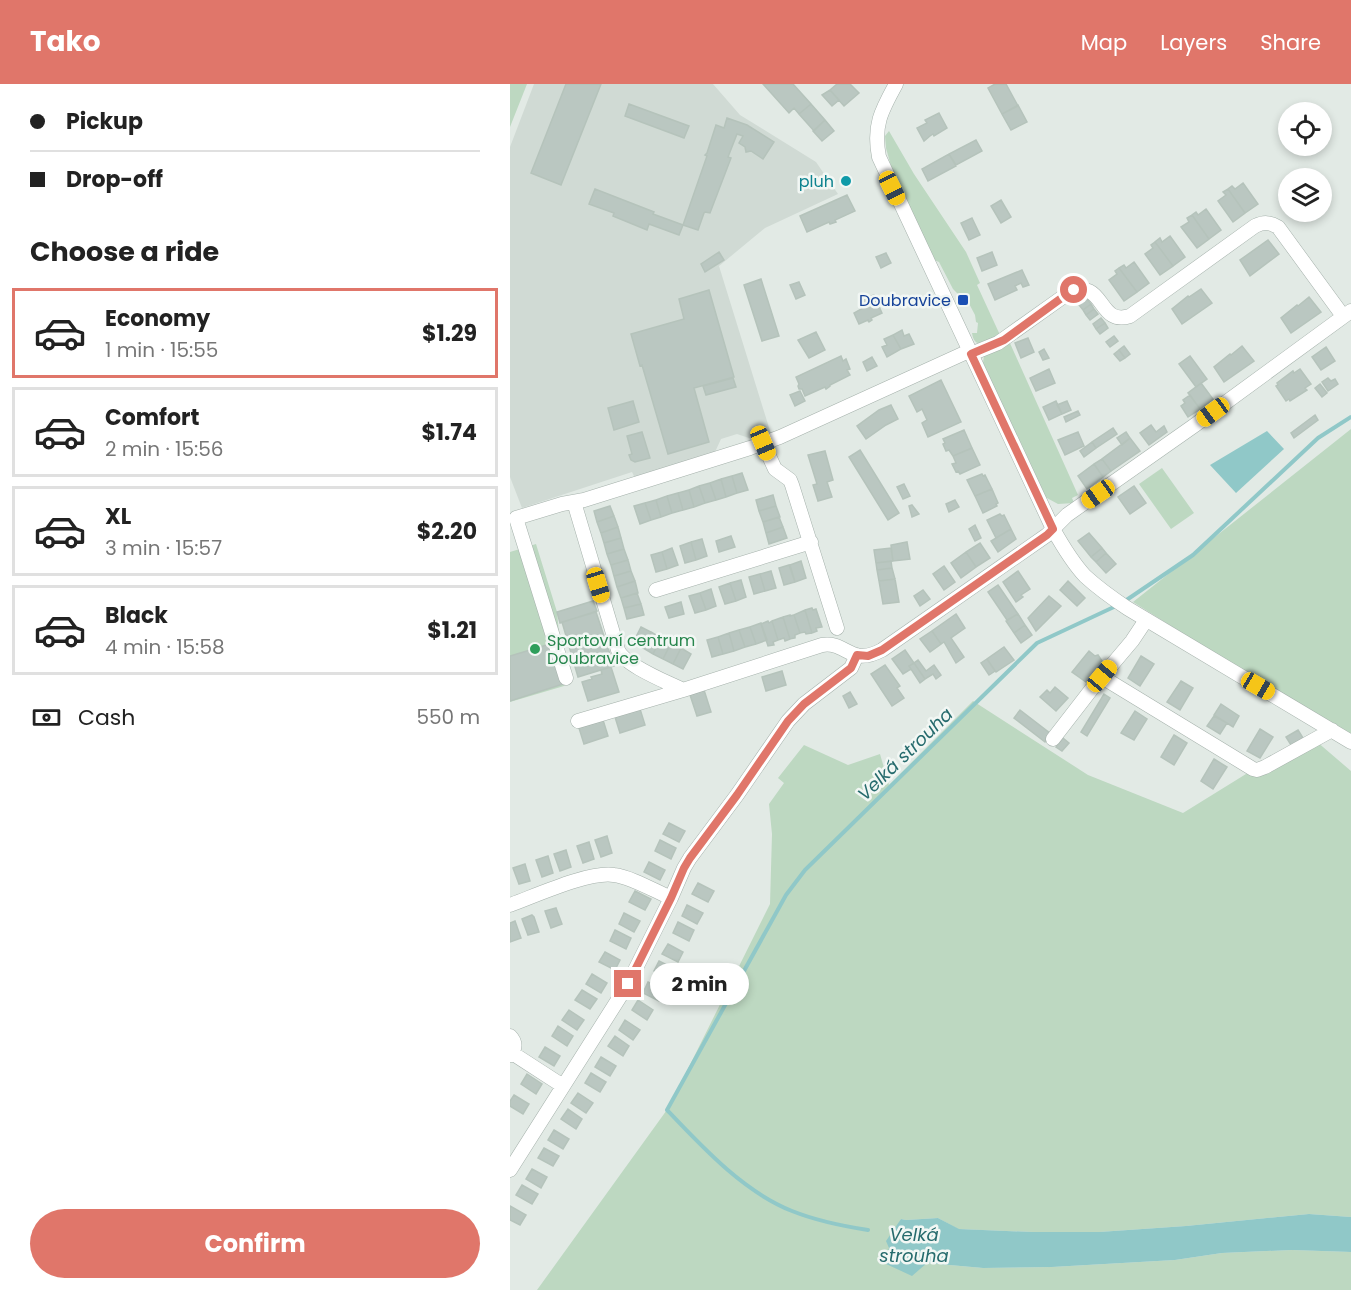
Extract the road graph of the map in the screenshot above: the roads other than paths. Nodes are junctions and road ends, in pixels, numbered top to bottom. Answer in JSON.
{"nodes":[{"id":1,"x":896,"y":84,"type":"edge"},
{"id":2,"x":1347,"y":314,"type":"edge"},
{"id":3,"x":970,"y":352,"type":"junction"},
{"id":4,"x":763,"y":443,"type":"junction"},
{"id":5,"x":574,"y":502,"type":"junction"},
{"id":6,"x":1053,"y":529,"type":"junction"},
{"id":7,"x":811,"y":542,"type":"junction"},
{"id":8,"x":656,"y":590,"type":"dead end"},
{"id":9,"x":1146,"y":620,"type":"junction"},
{"id":10,"x":837,"y":628,"type":"dead end"},
{"id":11,"x":857,"y":655,"type":"junction"},
{"id":12,"x":1102,"y":676,"type":"junction"},
{"id":13,"x":566,"y":678,"type":"dead end"},
{"id":14,"x":683,"y":690,"type":"junction"},
{"id":15,"x":578,"y":722,"type":"dead end"},
{"id":16,"x":1332,"y":730,"type":"junction"},
{"id":17,"x":1053,"y":740,"type":"dead end"},
{"id":18,"x":1351,"y":742,"type":"edge"},
{"id":19,"x":671,"y":898,"type":"junction"},
{"id":20,"x":510,"y":905,"type":"edge"},
{"id":21,"x":510,"y":1036,"type":"edge"},
{"id":22,"x":511,"y":1054,"type":"edge"},
{"id":23,"x":563,"y":1086,"type":"junction"},
{"id":24,"x":510,"y":1170,"type":"edge"}],
"edges":[{"from":1,"to":3,"type":"street"},
{"from":2,"to":3,"type":"street"},
{"from":2,"to":6,"type":"street"},
{"from":3,"to":4,"type":"street"},
{"from":3,"to":6,"type":"street"},
{"from":4,"to":5,"type":"street"},
{"from":4,"to":7,"type":"street"},
{"from":5,"to":13,"type":"street"},
{"from":5,"to":14,"type":"street"},
{"from":6,"to":9,"type":"street"},
{"from":6,"to":11,"type":"street"},
{"from":7,"to":8,"type":"street"},
{"from":7,"to":10,"type":"street"},
{"from":9,"to":12,"type":"street"},
{"from":9,"to":16,"type":"street"},
{"from":11,"to":14,"type":"street"},
{"from":11,"to":19,"type":"street"},
{"from":12,"to":16,"type":"street"},
{"from":12,"to":17,"type":"street"},
{"from":14,"to":15,"type":"street"},
{"from":16,"to":18,"type":"street"},
{"from":19,"to":20,"type":"street"},
{"from":19,"to":23,"type":"street"},
{"from":21,"to":22,"type":"street"},
{"from":22,"to":23,"type":"street"},
{"from":23,"to":24,"type":"street"}]}
